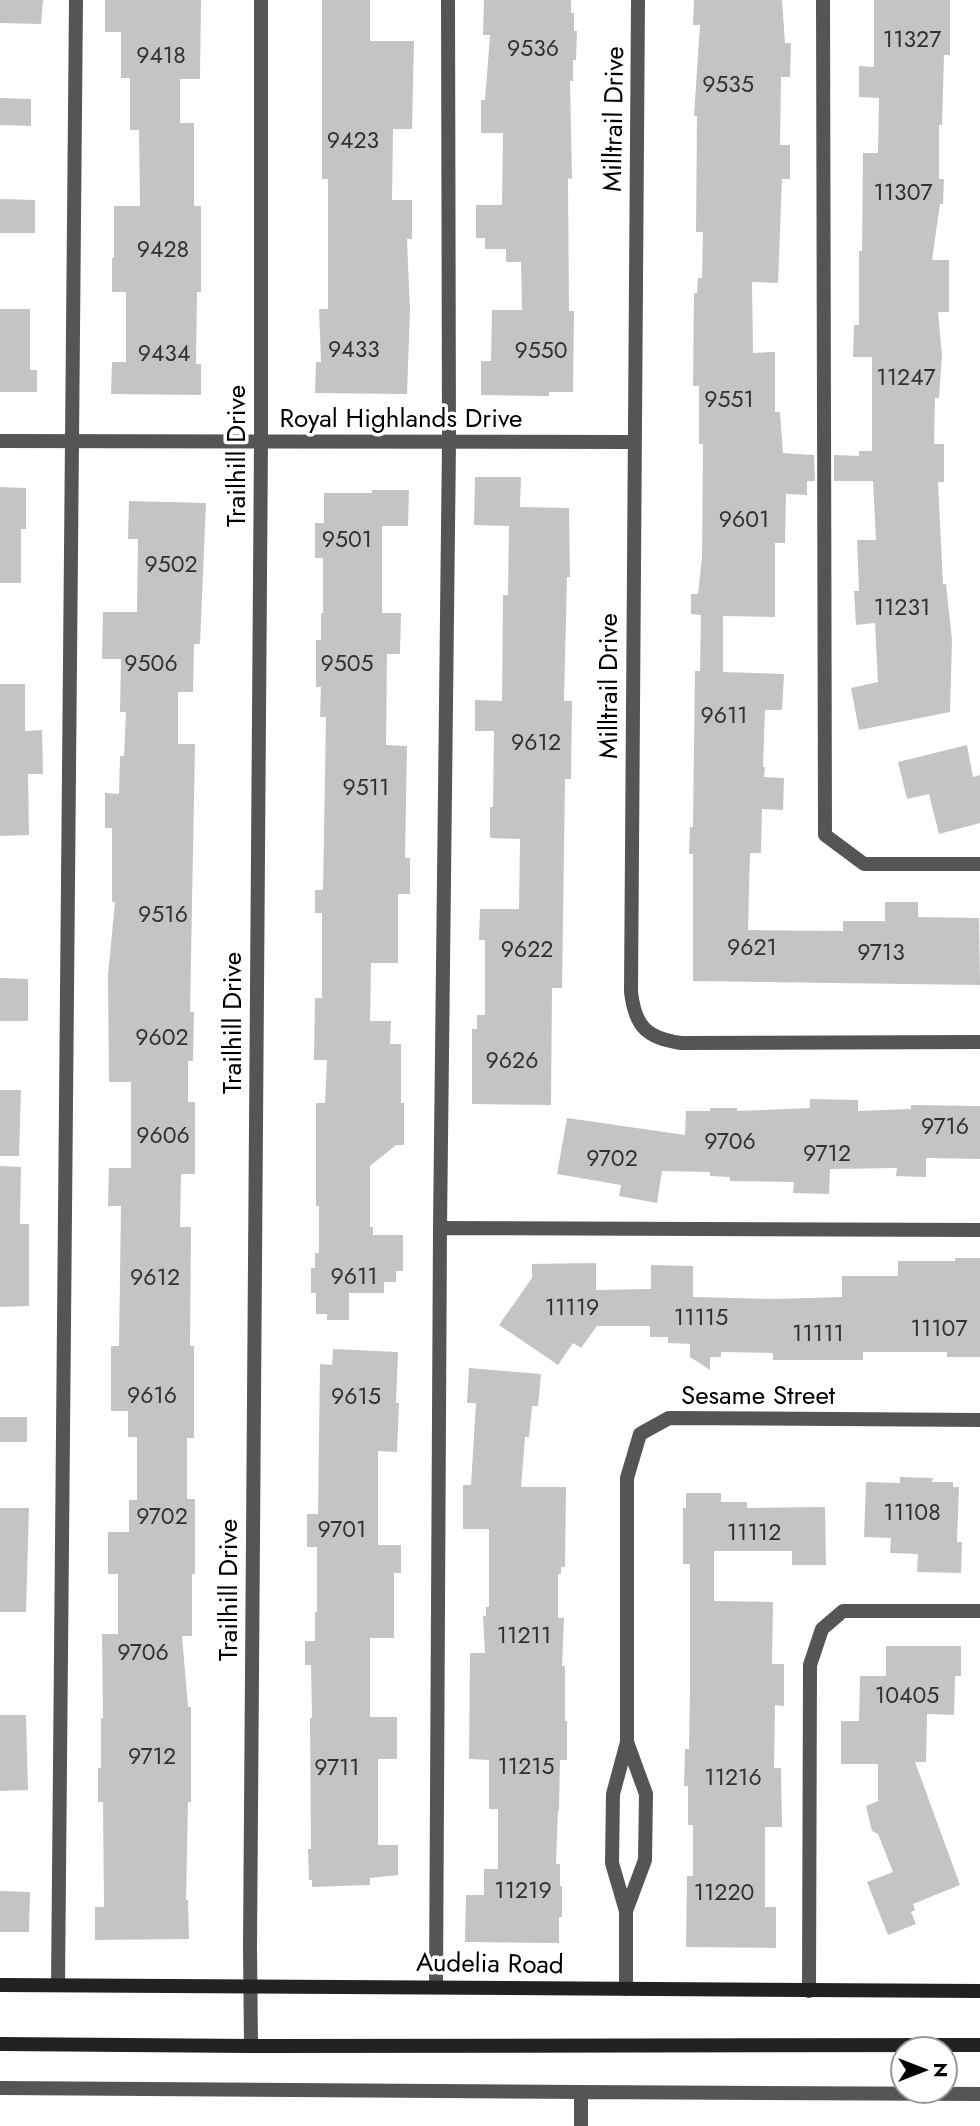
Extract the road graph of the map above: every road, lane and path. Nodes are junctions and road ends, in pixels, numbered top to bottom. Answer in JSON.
{"nodes":[{"id":1,"x":76,"y":0,"type":"edge"},
{"id":2,"x":261,"y":0,"type":"edge"},
{"id":3,"x":448,"y":0,"type":"edge"},
{"id":4,"x":638,"y":0,"type":"edge"},
{"id":5,"x":823,"y":0,"type":"edge"},
{"id":6,"x":0,"y":441,"type":"edge"},
{"id":7,"x":71,"y":441,"type":"junction"},
{"id":8,"x":261,"y":442,"type":"junction"},
{"id":9,"x":449,"y":442,"type":"junction"},
{"id":10,"x":634,"y":442,"type":"junction"},
{"id":11,"x":980,"y":864,"type":"edge"},
{"id":12,"x":980,"y":1042,"type":"edge"},
{"id":13,"x":440,"y":1228,"type":"junction"},
{"id":14,"x":980,"y":1230,"type":"edge"},
{"id":15,"x":980,"y":1420,"type":"edge"},
{"id":16,"x":980,"y":1611,"type":"edge"},
{"id":17,"x":627,"y":1742,"type":"junction"},
{"id":18,"x":626,"y":1911,"type":"junction"},
{"id":19,"x":0,"y":1985,"type":"edge"},
{"id":20,"x":58,"y":1985,"type":"junction"},
{"id":21,"x":436,"y":1986,"type":"junction"},
{"id":22,"x":250,"y":1987,"type":"junction"},
{"id":23,"x":626,"y":1989,"type":"junction"},
{"id":24,"x":809,"y":1991,"type":"junction"},
{"id":25,"x":980,"y":1991,"type":"edge"},
{"id":26,"x":0,"y":2044,"type":"edge"},
{"id":27,"x":980,"y":2045,"type":"edge"},
{"id":28,"x":251,"y":2046,"type":"junction"},
{"id":29,"x":0,"y":2088,"type":"edge"},
{"id":30,"x":581,"y":2091,"type":"junction"},
{"id":31,"x":980,"y":2094,"type":"edge"},
{"id":32,"x":581,"y":2126,"type":"edge"}],
"edges":[{"from":1,"to":7,"type":"street"},
{"from":2,"to":8,"type":"street","name":"Trailhill Drive"},
{"from":3,"to":9,"type":"street"},
{"from":4,"to":10,"type":"street","name":"Milltrail Drive"},
{"from":5,"to":11,"type":"street"},
{"from":6,"to":7,"type":"street","name":"Royal Highlands Drive"},
{"from":7,"to":8,"type":"street","name":"Royal Highlands Drive"},
{"from":7,"to":20,"type":"street"},
{"from":8,"to":9,"type":"street","name":"Royal Highlands Drive"},
{"from":8,"to":22,"type":"street","name":"Trailhill Drive"},
{"from":9,"to":10,"type":"street","name":"Royal Highlands Drive"},
{"from":9,"to":13,"type":"street"},
{"from":10,"to":12,"type":"street","name":"Milltrail Drive"},
{"from":13,"to":14,"type":"street"},
{"from":13,"to":21,"type":"street"},
{"from":15,"to":17,"type":"street","name":"Sesame Street"},
{"from":16,"to":24,"type":"street"},
{"from":17,"to":18,"type":"street","name":"Sesame Street"},
{"from":17,"to":18,"type":"street","name":"Sesame Street"},
{"from":18,"to":23,"type":"street","name":"Sesame Street"},
{"from":19,"to":20,"type":"main road","name":"Audelia Road"},
{"from":20,"to":22,"type":"main road","name":"Audelia Road"},
{"from":21,"to":22,"type":"main road","name":"Audelia Road"},
{"from":21,"to":23,"type":"main road","name":"Audelia Road"},
{"from":22,"to":28,"type":"street","name":"Trailhill Drive"},
{"from":23,"to":24,"type":"main road","name":"Audelia Road"},
{"from":24,"to":25,"type":"main road","name":"Audelia Road"},
{"from":26,"to":28,"type":"main road"},
{"from":27,"to":28,"type":"main road"},
{"from":29,"to":30,"type":"street"},
{"from":30,"to":31,"type":"street"},
{"from":30,"to":32,"type":"street"}]}
